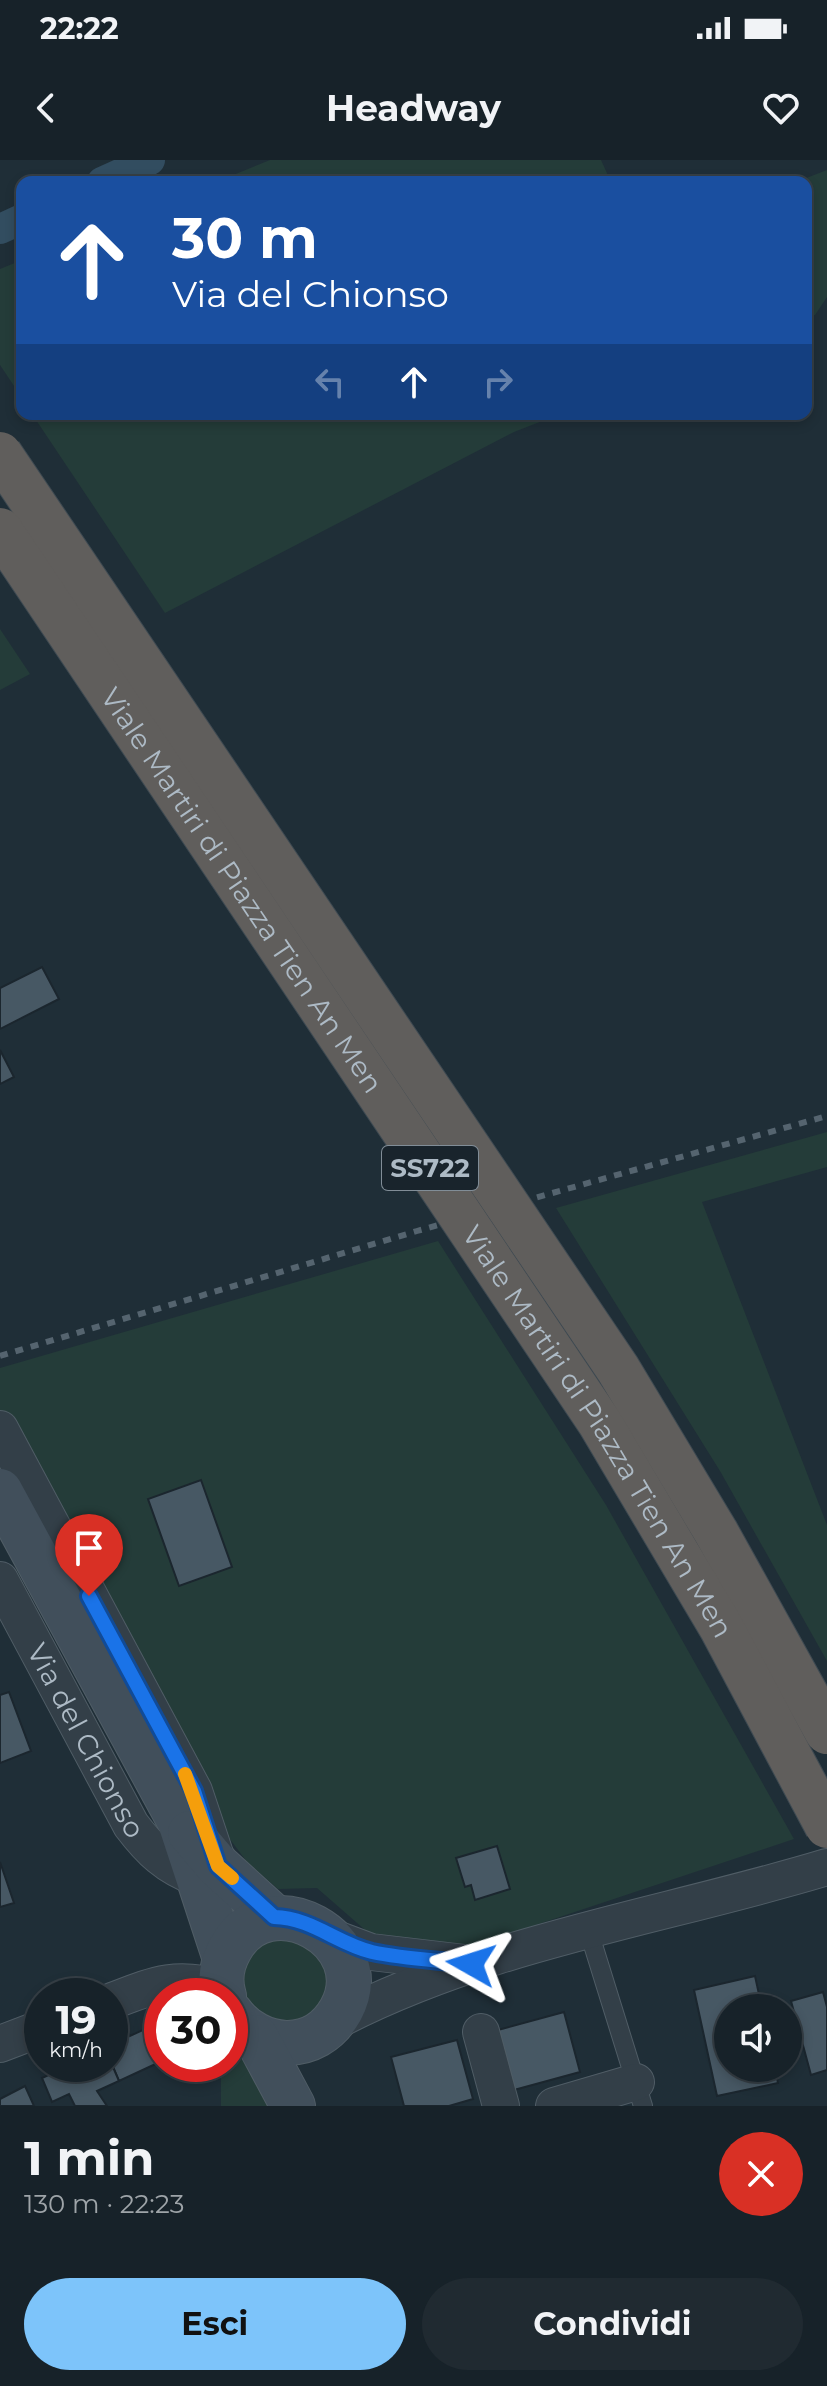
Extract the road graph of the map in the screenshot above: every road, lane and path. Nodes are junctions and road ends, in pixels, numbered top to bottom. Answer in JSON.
{"nodes":[{"id":1,"x":0,"y":454,"type":"edge"},
{"id":2,"x":0,"y":530,"type":"edge"},
{"id":3,"x":0,"y":1429,"type":"edge"},
{"id":4,"x":0,"y":1491,"type":"edge"},
{"id":5,"x":0,"y":1580,"type":"edge"},
{"id":6,"x":827,"y":1732,"type":"edge"},
{"id":7,"x":827,"y":1826,"type":"edge"},
{"id":8,"x":827,"y":1867,"type":"edge"},
{"id":9,"x":208,"y":1872,"type":"junction"},
{"id":10,"x":274,"y":1917,"type":"junction"},
{"id":11,"x":589,"y":1932,"type":"junction"},
{"id":12,"x":331,"y":1937,"type":"junction"},
{"id":13,"x":471,"y":1964,"type":"junction"},
{"id":14,"x":227,"y":1978,"type":"edge"},
{"id":15,"x":235,"y":1978,"type":"edge"},
{"id":16,"x":248,"y":2011,"type":"edge"},
{"id":17,"x":248,"y":2028,"type":"edge"},
{"id":18,"x":327,"y":2028,"type":"junction"},
{"id":19,"x":481,"y":2032,"type":"dead end"},
{"id":20,"x":24,"y":2035,"type":"edge"},
{"id":21,"x":0,"y":2044,"type":"edge"},
{"id":22,"x":639,"y":2094,"type":"edge"},
{"id":23,"x":293,"y":2106,"type":"edge"},
{"id":24,"x":307,"y":2106,"type":"edge"},
{"id":25,"x":501,"y":2106,"type":"edge"},
{"id":26,"x":554,"y":2106,"type":"edge"}],
"edges":[{"from":1,"to":6,"type":"highway","name":"Viale Martiri di Piazza Tien An Men","number":"SS722","bridge":true},
{"from":2,"to":7,"type":"highway","name":"Viale Martiri di Piazza Tien An Men","number":"SS722","bridge":true},
{"from":3,"to":9,"type":"street","name":"Via del Chionso"},
{"from":4,"to":9,"type":"main road","name":"Via del Chionso"},
{"from":5,"to":9,"type":"street","name":"Via del Chionso"},
{"from":8,"to":11,"type":"street"},
{"from":9,"to":10,"type":"main road","name":"Via del Chionso"},
{"from":9,"to":14,"type":"main road","name":"Via del Chionso"},
{"from":10,"to":12,"type":"main road"},
{"from":10,"to":15,"type":"main road"},
{"from":11,"to":13,"type":"street"},
{"from":11,"to":22,"type":"lane"},
{"from":12,"to":13,"type":"street"},
{"from":12,"to":18,"type":"main road"},
{"from":13,"to":18,"type":"street"},
{"from":16,"to":18,"type":"main road"},
{"from":17,"to":23,"type":"main road","name":"Via del Chionso"},
{"from":18,"to":24,"type":"main road"},
{"from":19,"to":25,"type":"street"},
{"from":20,"to":21,"type":"street"},
{"from":22,"to":26,"type":"street"}]}
